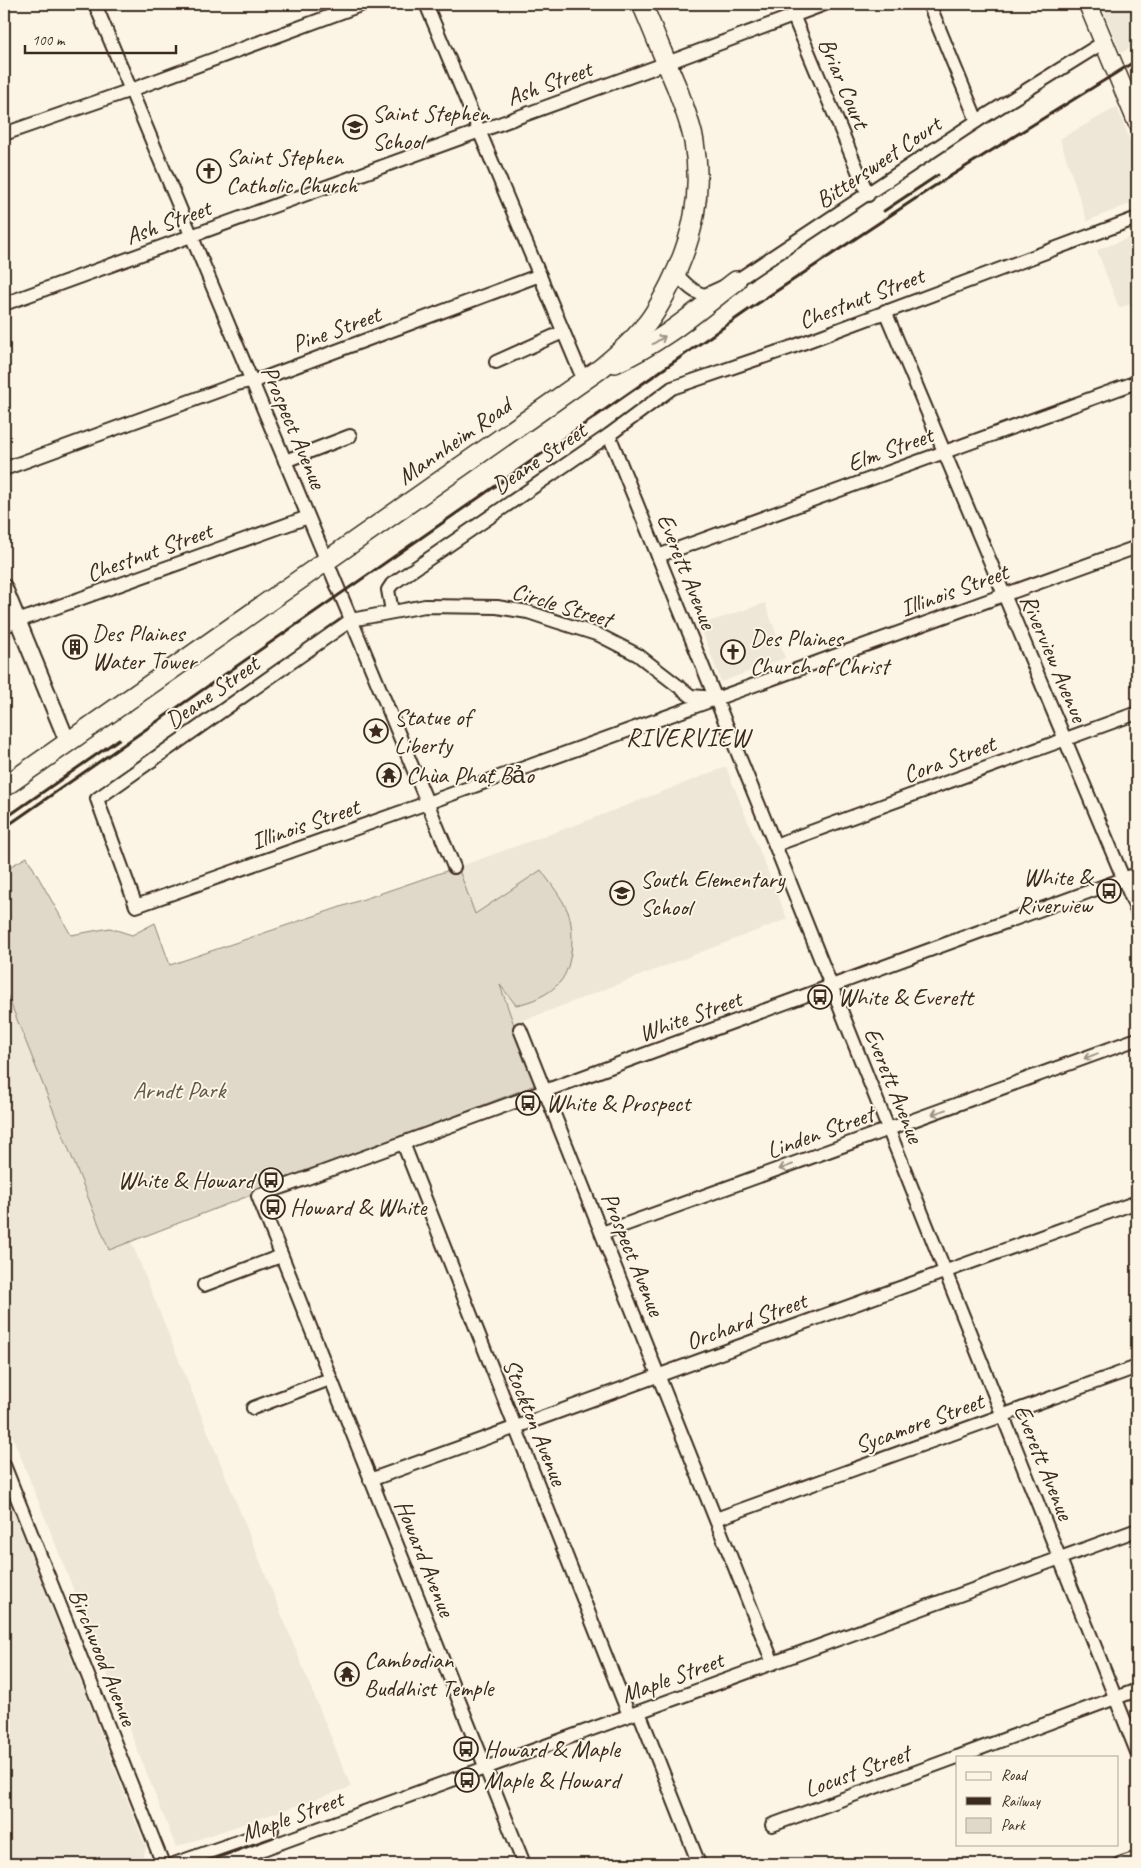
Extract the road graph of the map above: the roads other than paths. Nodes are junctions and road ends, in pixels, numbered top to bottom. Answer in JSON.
{"nodes":[{"id":1,"x":95,"y":4,"type":"edge"},
{"id":2,"x":363,"y":4,"type":"edge"},
{"id":3,"x":426,"y":4,"type":"edge"},
{"id":4,"x":642,"y":4,"type":"edge"},
{"id":5,"x":825,"y":4,"type":"edge"},
{"id":6,"x":929,"y":4,"type":"edge"},
{"id":7,"x":1088,"y":4,"type":"edge"},
{"id":8,"x":793,"y":15,"type":"junction"},
{"id":9,"x":1104,"y":42,"type":"junction"},
{"id":10,"x":667,"y":63,"type":"junction"},
{"id":11,"x":131,"y":90,"type":"junction"},
{"id":12,"x":977,"y":121,"type":"junction"},
{"id":13,"x":1137,"y":122,"type":"edge"},
{"id":14,"x":480,"y":131,"type":"junction"},
{"id":15,"x":4,"y":134,"type":"edge"},
{"id":16,"x":868,"y":195,"type":"junction"},
{"id":17,"x":1137,"y":218,"type":"edge"},
{"id":18,"x":191,"y":236,"type":"junction"},
{"id":19,"x":676,"y":274,"type":"junction"},
{"id":20,"x":540,"y":275,"type":"junction"},
{"id":21,"x":736,"y":281,"type":"junction"},
{"id":22,"x":4,"y":304,"type":"edge"},
{"id":23,"x":885,"y":310,"type":"junction"},
{"id":24,"x":563,"y":332,"type":"junction"},
{"id":25,"x":496,"y":362,"type":"dead end"},
{"id":26,"x":600,"y":369,"type":"junction"},
{"id":27,"x":584,"y":380,"type":"junction"},
{"id":28,"x":252,"y":381,"type":"junction"},
{"id":29,"x":1137,"y":382,"type":"edge"},
{"id":30,"x":350,"y":436,"type":"dead end"},
{"id":31,"x":609,"y":436,"type":"junction"},
{"id":32,"x":945,"y":452,"type":"junction"},
{"id":33,"x":285,"y":461,"type":"junction"},
{"id":34,"x":4,"y":468,"type":"edge"},
{"id":35,"x":308,"y":517,"type":"junction"},
{"id":36,"x":1137,"y":547,"type":"edge"},
{"id":37,"x":658,"y":556,"type":"junction"},
{"id":38,"x":326,"y":561,"type":"junction"},
{"id":39,"x":4,"y":587,"type":"edge"},
{"id":40,"x":1005,"y":594,"type":"junction"},
{"id":41,"x":392,"y":611,"type":"junction"},
{"id":42,"x":351,"y":620,"type":"junction"},
{"id":43,"x":11,"y":624,"type":"edge"},
{"id":44,"x":716,"y":698,"type":"junction"},
{"id":45,"x":1137,"y":714,"type":"edge"},
{"id":46,"x":1066,"y":740,"type":"junction"},
{"id":47,"x":68,"y":742,"type":"junction"},
{"id":48,"x":4,"y":787,"type":"edge"},
{"id":49,"x":427,"y":803,"type":"junction"},
{"id":50,"x":775,"y":845,"type":"junction"},
{"id":51,"x":454,"y":867,"type":"dead end"},
{"id":52,"x":1137,"y":874,"type":"edge"},
{"id":53,"x":1124,"y":878,"type":"junction"},
{"id":54,"x":136,"y":906,"type":"joint"},
{"id":55,"x":1137,"y":911,"type":"edge"},
{"id":56,"x":832,"y":986,"type":"junction"},
{"id":57,"x":520,"y":1029,"type":"dead end"},
{"id":58,"x":1137,"y":1039,"type":"edge"},
{"id":59,"x":544,"y":1092,"type":"junction"},
{"id":60,"x":889,"y":1130,"type":"junction"},
{"id":61,"x":403,"y":1143,"type":"junction"},
{"id":62,"x":258,"y":1196,"type":"joint"},
{"id":63,"x":1137,"y":1202,"type":"edge"},
{"id":64,"x":602,"y":1233,"type":"junction"},
{"id":65,"x":281,"y":1256,"type":"junction"},
{"id":66,"x":946,"y":1271,"type":"junction"},
{"id":67,"x":204,"y":1285,"type":"dead end"},
{"id":68,"x":1137,"y":1367,"type":"edge"},
{"id":69,"x":659,"y":1376,"type":"junction"},
{"id":70,"x":330,"y":1379,"type":"junction"},
{"id":71,"x":254,"y":1408,"type":"dead end"},
{"id":72,"x":1003,"y":1415,"type":"junction"},
{"id":73,"x":514,"y":1428,"type":"junction"},
{"id":74,"x":4,"y":1465,"type":"edge"},
{"id":75,"x":370,"y":1480,"type":"junction"},
{"id":76,"x":716,"y":1519,"type":"junction"},
{"id":77,"x":1137,"y":1530,"type":"edge"},
{"id":78,"x":1060,"y":1558,"type":"junction"},
{"id":79,"x":773,"y":1663,"type":"junction"},
{"id":80,"x":1137,"y":1690,"type":"edge"},
{"id":81,"x":1116,"y":1698,"type":"junction"},
{"id":82,"x":634,"y":1714,"type":"junction"},
{"id":83,"x":1137,"y":1752,"type":"edge"},
{"id":84,"x":960,"y":1756,"type":"edge"},
{"id":85,"x":956,"y":1757,"type":"edge"},
{"id":86,"x":485,"y":1768,"type":"junction"},
{"id":87,"x":772,"y":1825,"type":"dead end"},
{"id":88,"x":272,"y":1830,"type":"dead end"},
{"id":89,"x":1137,"y":1858,"type":"edge"},
{"id":90,"x":163,"y":1864,"type":"edge"},
{"id":91,"x":174,"y":1864,"type":"edge"},
{"id":92,"x":222,"y":1864,"type":"edge"},
{"id":93,"x":524,"y":1864,"type":"edge"},
{"id":94,"x":699,"y":1864,"type":"edge"},
{"id":95,"x":1119,"y":1864,"type":"edge"}],
"edges":[{"from":1,"to":11,"type":"street","name":"Prospect Avenue"},
{"from":2,"to":11,"type":"street"},
{"from":3,"to":14,"type":"street"},
{"from":4,"to":10,"type":"main road","name":"Mannheim Road"},
{"from":5,"to":8,"type":"street","name":"Ash Street"},
{"from":6,"to":12,"type":"street"},
{"from":7,"to":9,"type":"main road"},
{"from":8,"to":10,"type":"street","name":"Ash Street"},
{"from":8,"to":16,"type":"street","name":"Briar Court"},
{"from":9,"to":12,"type":"street","name":"Bittersweet Court"},
{"from":9,"to":13,"type":"main road"},
{"from":10,"to":14,"type":"street","name":"Ash Street"},
{"from":10,"to":19,"type":"main road","name":"Mannheim Road"},
{"from":11,"to":15,"type":"street"},
{"from":11,"to":18,"type":"street","name":"Prospect Avenue"},
{"from":12,"to":16,"type":"street","name":"Bittersweet Court"},
{"from":14,"to":18,"type":"street","name":"Ash Street"},
{"from":14,"to":20,"type":"street"},
{"from":16,"to":21,"type":"street","name":"Bittersweet Court"},
{"from":17,"to":23,"type":"street","name":"Chestnut Street"},
{"from":18,"to":22,"type":"street","name":"Ash Street"},
{"from":18,"to":28,"type":"street","name":"Prospect Avenue"},
{"from":19,"to":21,"type":"street","name":"Bittersweet Court"},
{"from":19,"to":26,"type":"main road","name":"Mannheim Road"},
{"from":20,"to":24,"type":"street"},
{"from":20,"to":28,"type":"street","name":"Pine Street"},
{"from":26,"to":21,"type":"main road","one_way":true},
{"from":23,"to":31,"type":"street","name":"Chestnut Street"},
{"from":23,"to":32,"type":"street","name":"Riverview Avenue"},
{"from":24,"to":25,"type":"street"},
{"from":24,"to":27,"type":"street"},
{"from":26,"to":27,"type":"main road","name":"Mannheim Road"},
{"from":27,"to":38,"type":"main road","name":"Mannheim Road"},
{"from":28,"to":33,"type":"street","name":"Prospect Avenue"},
{"from":28,"to":34,"type":"street","name":"Pine Street"},
{"from":29,"to":32,"type":"street","name":"Elm Street"},
{"from":30,"to":33,"type":"street"},
{"from":31,"to":37,"type":"street","name":"Everett Avenue"},
{"from":31,"to":41,"type":"street","name":"Deane Street"},
{"from":32,"to":37,"type":"street","name":"Elm Street"},
{"from":32,"to":40,"type":"street","name":"Riverview Avenue"},
{"from":33,"to":35,"type":"street","name":"Prospect Avenue"},
{"from":35,"to":38,"type":"street","name":"Prospect Avenue"},
{"from":35,"to":43,"type":"street","name":"Chestnut Street"},
{"from":36,"to":40,"type":"street","name":"Illinois Street"},
{"from":37,"to":44,"type":"street","name":"Everett Avenue"},
{"from":38,"to":42,"type":"street","name":"Prospect Avenue"},
{"from":38,"to":47,"type":"main road","name":"Mannheim Road"},
{"from":39,"to":43,"type":"street"},
{"from":40,"to":44,"type":"street","name":"Illinois Street"},
{"from":40,"to":46,"type":"street","name":"Riverview Avenue"},
{"from":41,"to":42,"type":"street","name":"Circle Street"},
{"from":41,"to":44,"type":"street","name":"Circle Street"},
{"from":42,"to":49,"type":"street","name":"Prospect Avenue"},
{"from":42,"to":54,"type":"street","name":"Deane Street"},
{"from":43,"to":47,"type":"street"},
{"from":44,"to":49,"type":"street","name":"Illinois Street"},
{"from":44,"to":50,"type":"street","name":"Everett Avenue"},
{"from":45,"to":46,"type":"street","name":"Cora Street"},
{"from":46,"to":50,"type":"street","name":"Cora Street"},
{"from":46,"to":53,"type":"street","name":"Riverview Avenue"},
{"from":47,"to":48,"type":"main road","name":"Mannheim Road"},
{"from":49,"to":51,"type":"street","name":"Prospect Avenue"},
{"from":49,"to":54,"type":"street","name":"Illinois Street"},
{"from":50,"to":56,"type":"street","name":"Everett Avenue"},
{"from":52,"to":53,"type":"street","name":"White Street"},
{"from":53,"to":55,"type":"street","name":"Riverview Avenue"},
{"from":53,"to":56,"type":"street","name":"White Street"},
{"from":56,"to":59,"type":"street","name":"White Street"},
{"from":56,"to":60,"type":"street","name":"Everett Avenue"},
{"from":57,"to":59,"type":"street","name":"Prospect Avenue"},
{"from":58,"to":60,"type":"street","name":"Linden Street","one_way":true},
{"from":59,"to":61,"type":"street","name":"White Street"},
{"from":59,"to":64,"type":"street","name":"Prospect Avenue"},
{"from":60,"to":64,"type":"street","name":"Linden Street","one_way":true},
{"from":60,"to":66,"type":"street","name":"Everett Avenue"},
{"from":61,"to":62,"type":"street","name":"White Street"},
{"from":61,"to":73,"type":"street","name":"Stockton Avenue"},
{"from":62,"to":65,"type":"street","name":"Howard Avenue"},
{"from":63,"to":66,"type":"street","name":"Orchard Street"},
{"from":64,"to":69,"type":"street","name":"Prospect Avenue"},
{"from":65,"to":67,"type":"street"},
{"from":65,"to":70,"type":"street","name":"Howard Avenue"},
{"from":66,"to":69,"type":"street","name":"Orchard Street"},
{"from":66,"to":72,"type":"street","name":"Everett Avenue"},
{"from":68,"to":72,"type":"street","name":"Sycamore Street"},
{"from":69,"to":73,"type":"street","name":"Orchard Street"},
{"from":69,"to":76,"type":"street","name":"Prospect Avenue"},
{"from":70,"to":71,"type":"street"},
{"from":70,"to":75,"type":"street","name":"Howard Avenue"},
{"from":72,"to":76,"type":"street","name":"Sycamore Street"},
{"from":72,"to":78,"type":"street","name":"Everett Avenue"},
{"from":73,"to":75,"type":"street","name":"Orchard Street"},
{"from":73,"to":82,"type":"street","name":"Stockton Avenue"},
{"from":74,"to":90,"type":"street","name":"Birchwood Avenue"},
{"from":75,"to":86,"type":"street","name":"Howard Avenue"},
{"from":76,"to":79,"type":"street","name":"Prospect Avenue"},
{"from":77,"to":78,"type":"street","name":"Maple Street"},
{"from":78,"to":79,"type":"street","name":"Maple Street"},
{"from":78,"to":81,"type":"street","name":"Everett Avenue"},
{"from":79,"to":82,"type":"street","name":"Maple Street"},
{"from":80,"to":81,"type":"street","name":"Locust Street"},
{"from":81,"to":83,"type":"street","name":"Everett Avenue"},
{"from":81,"to":84,"type":"street","name":"Locust Street"},
{"from":82,"to":86,"type":"street","name":"Maple Street"},
{"from":82,"to":94,"type":"street","name":"Stockton Avenue"},
{"from":85,"to":87,"type":"street","name":"Locust Street"},
{"from":86,"to":92,"type":"street","name":"Maple Street"},
{"from":86,"to":93,"type":"street","name":"Howard Avenue"},
{"from":88,"to":91,"type":"street","name":"Maple Street"},
{"from":89,"to":95,"type":"street"}]}
